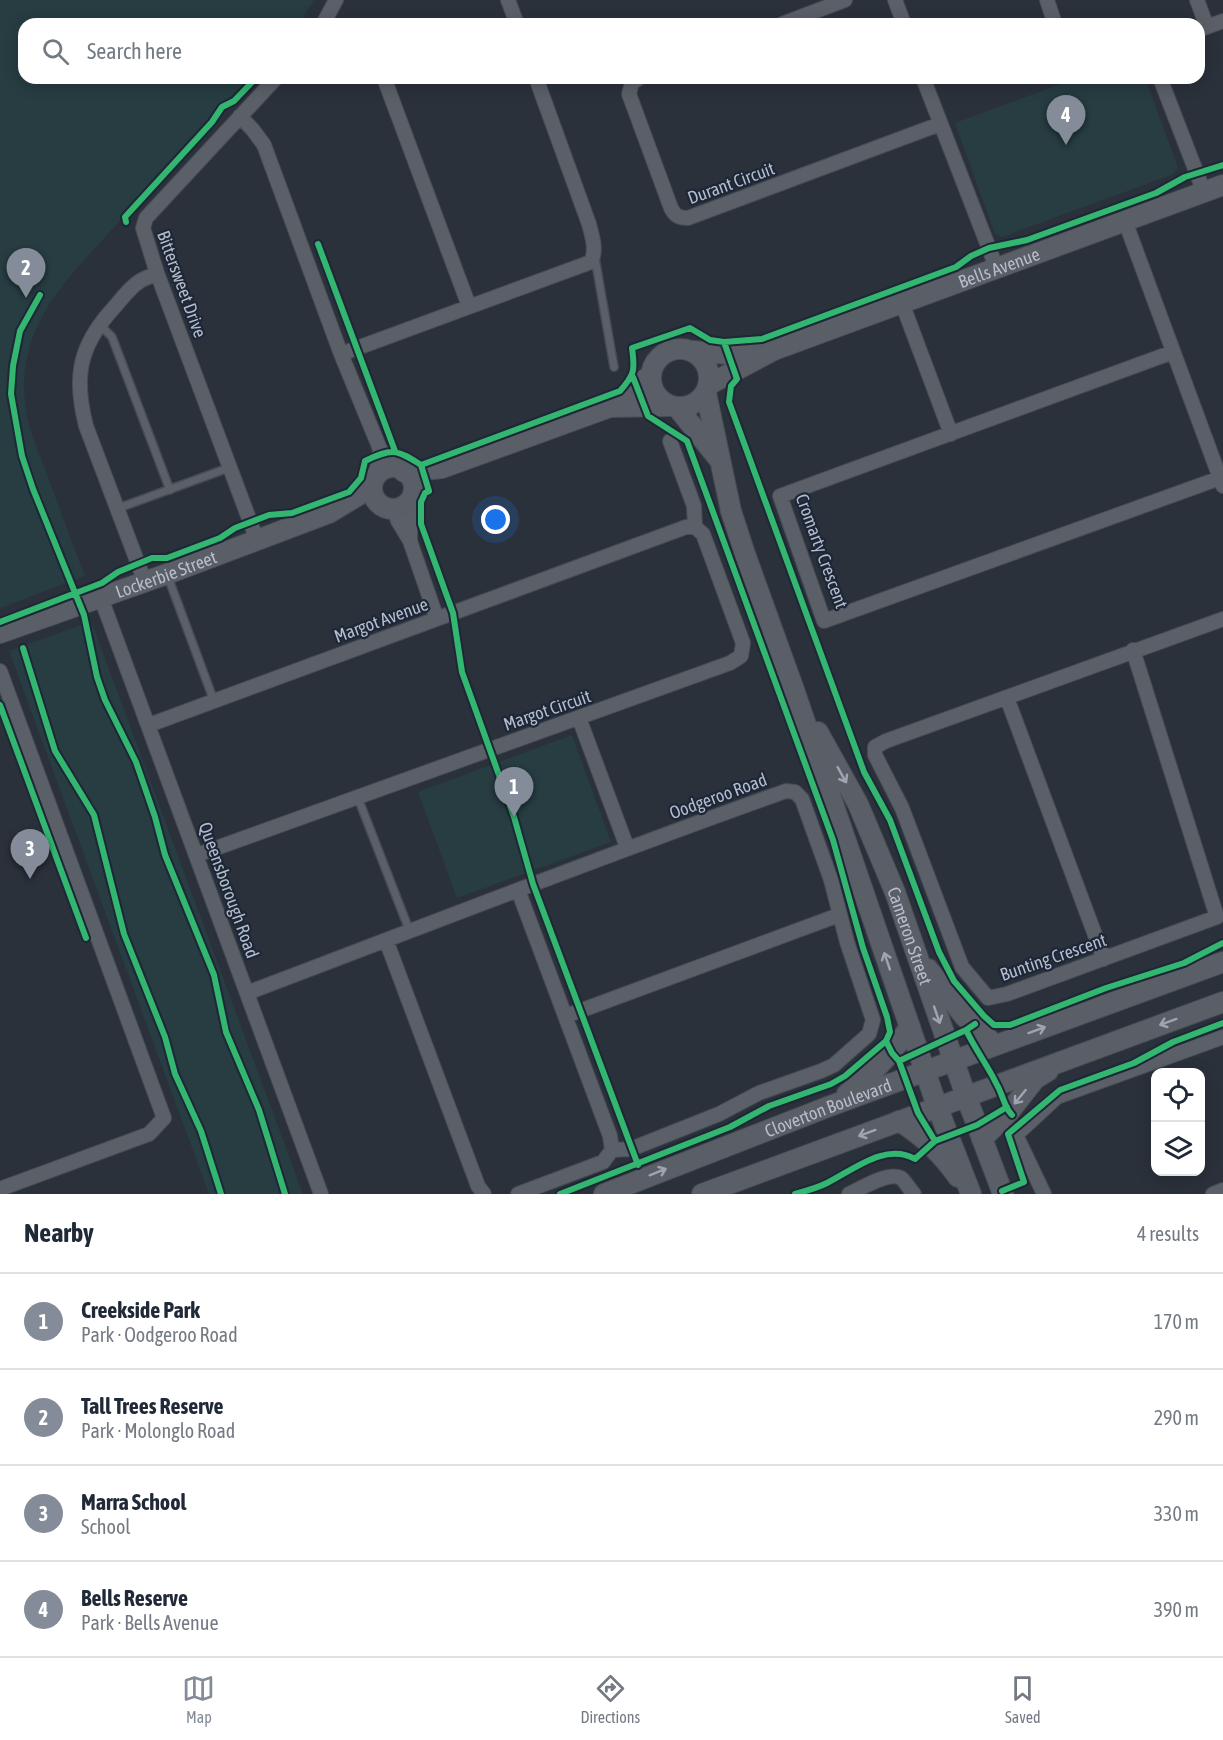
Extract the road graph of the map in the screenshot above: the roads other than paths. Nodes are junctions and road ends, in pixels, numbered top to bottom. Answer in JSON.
{"nodes":[{"id":1,"x":336,"y":0,"type":"edge"},
{"id":2,"x":508,"y":0,"type":"edge"},
{"id":3,"x":845,"y":0,"type":"edge"},
{"id":4,"x":896,"y":0,"type":"edge"},
{"id":5,"x":1047,"y":0,"type":"edge"},
{"id":6,"x":1197,"y":0,"type":"edge"},
{"id":7,"x":330,"y":18,"type":"edge"},
{"id":8,"x":515,"y":18,"type":"edge"},
{"id":9,"x":798,"y":18,"type":"edge"},
{"id":10,"x":902,"y":18,"type":"edge"},
{"id":11,"x":1053,"y":18,"type":"edge"},
{"id":12,"x":1201,"y":18,"type":"edge"},
{"id":13,"x":1223,"y":21,"type":"edge"},
{"id":14,"x":1205,"y":27,"type":"edge"},
{"id":15,"x":270,"y":84,"type":"edge"},
{"id":16,"x":386,"y":84,"type":"edge"},
{"id":17,"x":538,"y":84,"type":"edge"},
{"id":18,"x":632,"y":84,"type":"edge"},
{"id":19,"x":925,"y":84,"type":"edge"},
{"id":20,"x":1162,"y":84,"type":"edge"},
{"id":21,"x":240,"y":116,"type":"junction"},
{"id":22,"x":940,"y":124,"type":"junction"},
{"id":23,"x":1223,"y":185,"type":"edge"},
{"id":24,"x":1204,"y":192,"type":"junction"},
{"id":25,"x":1125,"y":221,"type":"junction"},
{"id":26,"x":594,"y":256,"type":"junction"},
{"id":27,"x":997,"y":269,"type":"junction"},
{"id":28,"x":157,"y":273,"type":"junction"},
{"id":29,"x":902,"y":303,"type":"junction"},
{"id":30,"x":469,"y":306,"type":"junction"},
{"id":31,"x":99,"y":324,"type":"junction"},
{"id":32,"x":774,"y":350,"type":"junction"},
{"id":33,"x":693,"y":351,"type":"junction"},
{"id":34,"x":1173,"y":352,"type":"junction"},
{"id":35,"x":341,"y":354,"type":"junction"},
{"id":36,"x":614,"y":367,"type":"dead end"},
{"id":37,"x":651,"y":375,"type":"junction"},
{"id":38,"x":708,"y":389,"type":"junction"},
{"id":39,"x":673,"y":406,"type":"junction"},
{"id":40,"x":610,"y":407,"type":"junction"},
{"id":41,"x":951,"y":434,"type":"junction"},
{"id":42,"x":670,"y":441,"type":"dead end"},
{"id":43,"x":722,"y":462,"type":"junction"},
{"id":44,"x":231,"y":467,"type":"junction"},
{"id":45,"x":442,"y":468,"type":"junction"},
{"id":46,"x":387,"y":475,"type":"junction"},
{"id":47,"x":1222,"y":482,"type":"edge"},
{"id":48,"x":170,"y":490,"type":"junction"},
{"id":49,"x":399,"y":502,"type":"junction"},
{"id":50,"x":116,"y":509,"type":"junction"},
{"id":51,"x":329,"y":513,"type":"junction"},
{"id":52,"x":695,"y":527,"type":"junction"},
{"id":53,"x":257,"y":540,"type":"junction"},
{"id":54,"x":167,"y":574,"type":"junction"},
{"id":55,"x":145,"y":582,"type":"junction"},
{"id":56,"x":101,"y":598,"type":"junction"},
{"id":57,"x":437,"y":619,"type":"junction"},
{"id":58,"x":1223,"y":619,"type":"edge"},
{"id":59,"x":0,"y":633,"type":"edge"},
{"id":60,"x":1133,"y":650,"type":"junction"},
{"id":61,"x":0,"y":671,"type":"edge"},
{"id":62,"x":794,"y":687,"type":"junction"},
{"id":63,"x":1007,"y":698,"type":"junction"},
{"id":64,"x":214,"y":701,"type":"junction"},
{"id":65,"x":579,"y":718,"type":"junction"},
{"id":66,"x":149,"y":725,"type":"junction"},
{"id":67,"x":358,"y":798,"type":"junction"},
{"id":68,"x":627,"y":847,"type":"junction"},
{"id":69,"x":197,"y":855,"type":"junction"},
{"id":70,"x":518,"y":890,"type":"junction"},
{"id":71,"x":840,"y":915,"type":"junction"},
{"id":72,"x":410,"y":932,"type":"junction"},
{"id":73,"x":387,"y":940,"type":"junction"},
{"id":74,"x":916,"y":952,"type":"junction"},
{"id":75,"x":1104,"y":959,"type":"junction"},
{"id":76,"x":1223,"y":962,"type":"edge"},
{"id":77,"x":248,"y":993,"type":"junction"},
{"id":78,"x":1223,"y":1002,"type":"edge"},
{"id":79,"x":566,"y":1016,"type":"junction"},
{"id":80,"x":910,"y":1027,"type":"junction"},
{"id":81,"x":1223,"y":1037,"type":"edge"},
{"id":82,"x":995,"y":1045,"type":"junction"},
{"id":83,"x":954,"y":1061,"type":"junction"},
{"id":84,"x":1062,"y":1061,"type":"junction"},
{"id":85,"x":925,"y":1071,"type":"junction"},
{"id":86,"x":966,"y":1096,"type":"junction"},
{"id":87,"x":830,"y":1106,"type":"junction"},
{"id":88,"x":937,"y":1106,"type":"junction"},
{"id":89,"x":899,"y":1121,"type":"junction"},
{"id":90,"x":982,"y":1139,"type":"junction"},
{"id":91,"x":612,"y":1150,"type":"junction"},
{"id":92,"x":0,"y":1189,"type":"edge"},
{"id":93,"x":1223,"y":1190,"type":"edge"},
{"id":94,"x":321,"y":1194,"type":"edge"},
{"id":95,"x":484,"y":1194,"type":"edge"},
{"id":96,"x":518,"y":1194,"type":"edge"},
{"id":97,"x":604,"y":1194,"type":"edge"},
{"id":98,"x":702,"y":1194,"type":"edge"},
{"id":99,"x":849,"y":1194,"type":"edge"},
{"id":100,"x":914,"y":1194,"type":"edge"},
{"id":101,"x":970,"y":1194,"type":"edge"},
{"id":102,"x":1003,"y":1194,"type":"edge"},
{"id":103,"x":1044,"y":1194,"type":"edge"},
{"id":104,"x":1213,"y":1194,"type":"edge"}],
"edges":[{"from":1,"to":7,"type":"street"},
{"from":2,"to":8,"type":"street"},
{"from":3,"to":9,"type":"street"},
{"from":4,"to":10,"type":"street"},
{"from":5,"to":11,"type":"street"},
{"from":6,"to":12,"type":"street"},
{"from":13,"to":14,"type":"street"},
{"from":15,"to":21,"type":"street","name":"Bittersweet Drive"},
{"from":16,"to":30,"type":"street"},
{"from":17,"to":26,"type":"street"},
{"from":18,"to":22,"type":"street","name":"Durant Circuit"},
{"from":19,"to":22,"type":"street"},
{"from":20,"to":24,"type":"street"},
{"from":21,"to":28,"type":"street","name":"Bittersweet Drive"},
{"from":21,"to":35,"type":"street"},
{"from":22,"to":27,"type":"street"},
{"from":23,"to":24,"type":"street","name":"Bells Avenue"},
{"from":24,"to":25,"type":"street","name":"Bells Avenue"},
{"from":25,"to":27,"type":"street","name":"Bells Avenue"},
{"from":25,"to":34,"type":"street"},
{"from":26,"to":30,"type":"street"},
{"from":26,"to":36,"type":"lane"},
{"from":27,"to":29,"type":"street","name":"Bells Avenue"},
{"from":28,"to":31,"type":"street"},
{"from":28,"to":44,"type":"street","name":"Bittersweet Drive"},
{"from":29,"to":32,"type":"street","name":"Bells Avenue"},
{"from":29,"to":41,"type":"street"},
{"from":30,"to":35,"type":"street"},
{"from":31,"to":48,"type":"lane"},
{"from":31,"to":50,"type":"street"},
{"from":32,"to":33,"type":"street"},
{"from":32,"to":38,"type":"street"},
{"from":33,"to":37,"type":"street"},
{"from":33,"to":38,"type":"street"},
{"from":34,"to":41,"type":"street","name":"Cromarty Crescent"},
{"from":34,"to":47,"type":"street"},
{"from":35,"to":46,"type":"street"},
{"from":37,"to":39,"type":"street"},
{"from":37,"to":40,"type":"street"},
{"from":38,"to":39,"type":"street"},
{"from":38,"to":43,"type":"street","name":"Cameron Street"},
{"from":39,"to":40,"type":"street"},
{"from":39,"to":43,"type":"street"},
{"from":40,"to":45,"type":"street"},
{"from":41,"to":47,"type":"street","name":"Cromarty Crescent"},
{"from":42,"to":52,"type":"street"},
{"from":43,"to":62,"type":"street","name":"Cameron Street"},
{"from":44,"to":48,"type":"lane"},
{"from":44,"to":53,"type":"street","name":"Bittersweet Drive"},
{"from":45,"to":46,"type":"street"},
{"from":45,"to":49,"type":"street"},
{"from":46,"to":49,"type":"street"},
{"from":46,"to":49,"type":"street"},
{"from":46,"to":51,"type":"street"},
{"from":48,"to":50,"type":"lane"},
{"from":49,"to":51,"type":"street"},
{"from":49,"to":57,"type":"street"},
{"from":50,"to":55,"type":"street"},
{"from":51,"to":53,"type":"street","name":"Lockerbie Street"},
{"from":52,"to":57,"type":"street","name":"Margot Avenue"},
{"from":52,"to":65,"type":"street","name":"Margot Circuit"},
{"from":53,"to":54,"type":"street","name":"Lockerbie Street"},
{"from":54,"to":55,"type":"street","name":"Lockerbie Street"},
{"from":54,"to":64,"type":"lane"},
{"from":55,"to":56,"type":"street","name":"Lockerbie Street"},
{"from":56,"to":59,"type":"street","name":"Lockerbie Street"},
{"from":56,"to":66,"type":"street","name":"Queensborough Road"},
{"from":57,"to":64,"type":"street","name":"Margot Avenue"},
{"from":58,"to":60,"type":"street","name":"Bunting Crescent"},
{"from":60,"to":63,"type":"street","name":"Bunting Crescent"},
{"from":60,"to":75,"type":"street","name":"Bunting Crescent"},
{"from":61,"to":92,"type":"street"},
{"from":62,"to":74,"type":"street","name":"Cameron Street","one_way":true},
{"from":80,"to":62,"type":"street","name":"Cameron Street","one_way":true},
{"from":63,"to":75,"type":"street"},
{"from":63,"to":75,"type":"street","name":"Bunting Crescent"},
{"from":64,"to":66,"type":"street","name":"Margot Avenue"},
{"from":65,"to":67,"type":"street","name":"Margot Circuit"},
{"from":65,"to":68,"type":"street"},
{"from":66,"to":69,"type":"street","name":"Queensborough Road"},
{"from":67,"to":69,"type":"street","name":"Margot Circuit"},
{"from":67,"to":72,"type":"lane"},
{"from":68,"to":70,"type":"street","name":"Oodgeroo Road"},
{"from":68,"to":71,"type":"street","name":"Oodgeroo Road"},
{"from":69,"to":77,"type":"street","name":"Queensborough Road"},
{"from":70,"to":72,"type":"street","name":"Oodgeroo Road"},
{"from":70,"to":79,"type":"street"},
{"from":71,"to":79,"type":"street"},
{"from":71,"to":91,"type":"street","name":"Oodgeroo Road"},
{"from":72,"to":73,"type":"street","name":"Oodgeroo Road"},
{"from":73,"to":77,"type":"street","name":"Oodgeroo Road"},
{"from":73,"to":95,"type":"street"},
{"from":74,"to":82,"type":"street"},
{"from":74,"to":83,"type":"street","name":"Cameron Street","one_way":true},
{"from":82,"to":76,"type":"street","name":"Cloverton Boulevard","one_way":true},
{"from":77,"to":94,"type":"street","name":"Queensborough Road"},
{"from":78,"to":84,"type":"street","name":"Cloverton Boulevard","one_way":true},
{"from":79,"to":91,"type":"street"},
{"from":80,"to":85,"type":"street","name":"Cameron Street"},
{"from":80,"to":87,"type":"street"},
{"from":81,"to":103,"type":"street"},
{"from":82,"to":83,"type":"street","name":"Cloverton Boulevard"},
{"from":83,"to":85,"type":"street","name":"Cloverton Boulevard"},
{"from":83,"to":86,"type":"street","name":"Cameron Street"},
{"from":84,"to":86,"type":"street","name":"Cloverton Boulevard"},
{"from":84,"to":90,"type":"street","one_way":true},
{"from":85,"to":87,"type":"street","name":"Cloverton Boulevard"},
{"from":85,"to":88,"type":"street","name":"Cameron Street"},
{"from":86,"to":88,"type":"street","name":"Cloverton Boulevard"},
{"from":86,"to":90,"type":"street","name":"Cameron Street"},
{"from":97,"to":87,"type":"street","name":"Cloverton Boulevard","one_way":true},
{"from":88,"to":89,"type":"street","name":"Cloverton Boulevard"},
{"from":88,"to":101,"type":"street","name":"Cameron Street"},
{"from":89,"to":98,"type":"street","name":"Cloverton Boulevard","one_way":true},
{"from":89,"to":101,"type":"street"},
{"from":90,"to":102,"type":"street","name":"Cameron Street"},
{"from":91,"to":96,"type":"street"},
{"from":93,"to":104,"type":"street"},
{"from":99,"to":100,"type":"street"}]}
